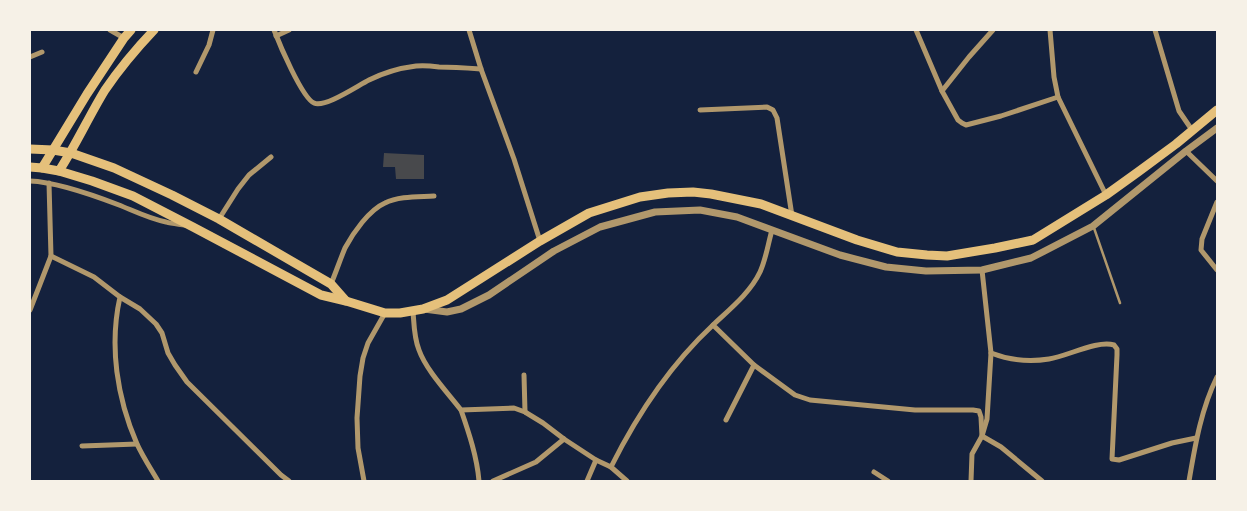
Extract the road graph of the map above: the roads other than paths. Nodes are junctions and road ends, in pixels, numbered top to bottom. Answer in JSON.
{"nodes":[{"id":1,"x":110,"y":30,"type":"edge"},
{"id":2,"x":131,"y":30,"type":"edge"},
{"id":3,"x":154,"y":30,"type":"edge"},
{"id":4,"x":213,"y":30,"type":"edge"},
{"id":5,"x":290,"y":30,"type":"edge"},
{"id":6,"x":469,"y":30,"type":"edge"},
{"id":7,"x":916,"y":30,"type":"edge"},
{"id":8,"x":992,"y":30,"type":"edge"},
{"id":9,"x":1050,"y":30,"type":"edge"},
{"id":10,"x":1155,"y":30,"type":"edge"},
{"id":11,"x":276,"y":33,"type":"edge"},
{"id":12,"x":124,"y":38,"type":"junction"},
{"id":13,"x":42,"y":52,"type":"dead end"},
{"id":14,"x":30,"y":57,"type":"edge"},
{"id":15,"x":481,"y":69,"type":"junction"},
{"id":16,"x":196,"y":72,"type":"dead end"},
{"id":17,"x":942,"y":92,"type":"junction"},
{"id":18,"x":1058,"y":97,"type":"junction"},
{"id":19,"x":700,"y":110,"type":"dead end"},
{"id":20,"x":1217,"y":110,"type":"edge"},
{"id":21,"x":1217,"y":128,"type":"edge"},
{"id":22,"x":1192,"y":130,"type":"junction"},
{"id":23,"x":30,"y":149,"type":"edge"},
{"id":24,"x":53,"y":150,"type":"junction"},
{"id":25,"x":1186,"y":151,"type":"junction"},
{"id":26,"x":71,"y":153,"type":"junction"},
{"id":27,"x":271,"y":157,"type":"dead end"},
{"id":28,"x":30,"y":168,"type":"edge"},
{"id":29,"x":42,"y":168,"type":"junction"},
{"id":30,"x":59,"y":171,"type":"junction"},
{"id":31,"x":30,"y":181,"type":"edge"},
{"id":32,"x":1217,"y":181,"type":"edge"},
{"id":33,"x":49,"y":183,"type":"junction"},
{"id":34,"x":1106,"y":194,"type":"junction"},
{"id":35,"x":434,"y":196,"type":"dead end"},
{"id":36,"x":1217,"y":202,"type":"edge"},
{"id":37,"x":792,"y":217,"type":"junction"},
{"id":38,"x":219,"y":219,"type":"junction"},
{"id":39,"x":193,"y":226,"type":"junction"},
{"id":40,"x":1093,"y":226,"type":"junction"},
{"id":41,"x":772,"y":230,"type":"junction"},
{"id":42,"x":540,"y":240,"type":"junction"},
{"id":43,"x":51,"y":256,"type":"junction"},
{"id":44,"x":982,"y":270,"type":"junction"},
{"id":45,"x":1217,"y":270,"type":"edge"},
{"id":46,"x":331,"y":284,"type":"junction"},
{"id":47,"x":120,"y":297,"type":"junction"},
{"id":48,"x":346,"y":301,"type":"junction"},
{"id":49,"x":1120,"y":303,"type":"dead end"},
{"id":50,"x":423,"y":309,"type":"junction"},
{"id":51,"x":30,"y":310,"type":"edge"},
{"id":52,"x":413,"y":311,"type":"junction"},
{"id":53,"x":385,"y":313,"type":"junction"},
{"id":54,"x":713,"y":325,"type":"junction"},
{"id":55,"x":991,"y":353,"type":"junction"},
{"id":56,"x":754,"y":365,"type":"junction"},
{"id":57,"x":524,"y":375,"type":"dead end"},
{"id":58,"x":1217,"y":377,"type":"edge"},
{"id":59,"x":461,"y":410,"type":"junction"},
{"id":60,"x":525,"y":412,"type":"junction"},
{"id":61,"x":726,"y":420,"type":"dead end"},
{"id":62,"x":982,"y":436,"type":"junction"},
{"id":63,"x":1196,"y":438,"type":"junction"},
{"id":64,"x":564,"y":440,"type":"junction"},
{"id":65,"x":137,"y":444,"type":"junction"},
{"id":66,"x":82,"y":446,"type":"dead end"},
{"id":67,"x":596,"y":460,"type":"junction"},
{"id":68,"x":611,"y":467,"type":"junction"},
{"id":69,"x":874,"y":472,"type":"dead end"},
{"id":70,"x":158,"y":481,"type":"edge"},
{"id":71,"x":290,"y":481,"type":"edge"},
{"id":72,"x":364,"y":481,"type":"edge"},
{"id":73,"x":479,"y":481,"type":"edge"},
{"id":74,"x":493,"y":481,"type":"edge"},
{"id":75,"x":586,"y":481,"type":"edge"},
{"id":76,"x":626,"y":481,"type":"edge"},
{"id":77,"x":888,"y":481,"type":"edge"},
{"id":78,"x":971,"y":481,"type":"edge"},
{"id":79,"x":1042,"y":481,"type":"edge"},
{"id":80,"x":1189,"y":481,"type":"edge"}],
"edges":[{"from":1,"to":12,"type":"street"},
{"from":2,"to":12,"type":"main road"},
{"from":3,"to":26,"type":"main road"},
{"from":4,"to":16,"type":"street"},
{"from":5,"to":11,"type":"street"},
{"from":6,"to":15,"type":"street"},
{"from":7,"to":17,"type":"street"},
{"from":8,"to":17,"type":"street"},
{"from":9,"to":18,"type":"street"},
{"from":10,"to":22,"type":"street"},
{"from":11,"to":15,"type":"street"},
{"from":12,"to":24,"type":"main road"},
{"from":13,"to":14,"type":"street"},
{"from":15,"to":42,"type":"street"},
{"from":17,"to":18,"type":"street"},
{"from":18,"to":34,"type":"street"},
{"from":19,"to":37,"type":"street"},
{"from":20,"to":22,"type":"main road"},
{"from":21,"to":25,"type":"street"},
{"from":22,"to":34,"type":"main road"},
{"from":23,"to":24,"type":"main road"},
{"from":24,"to":26,"type":"main road"},
{"from":24,"to":29,"type":"main road"},
{"from":25,"to":32,"type":"street"},
{"from":25,"to":40,"type":"street"},
{"from":26,"to":30,"type":"main road"},
{"from":26,"to":38,"type":"main road"},
{"from":27,"to":38,"type":"street"},
{"from":28,"to":29,"type":"main road"},
{"from":29,"to":30,"type":"main road"},
{"from":30,"to":39,"type":"main road"},
{"from":31,"to":33,"type":"street"},
{"from":33,"to":39,"type":"street"},
{"from":33,"to":43,"type":"street"},
{"from":34,"to":37,"type":"main road"},
{"from":35,"to":46,"type":"street"},
{"from":36,"to":45,"type":"street"},
{"from":37,"to":42,"type":"main road"},
{"from":38,"to":46,"type":"main road"},
{"from":39,"to":48,"type":"main road"},
{"from":40,"to":44,"type":"street"},
{"from":40,"to":49,"type":"lane"},
{"from":41,"to":44,"type":"street"},
{"from":41,"to":50,"type":"street"},
{"from":41,"to":54,"type":"street"},
{"from":42,"to":50,"type":"main road"},
{"from":43,"to":47,"type":"street"},
{"from":43,"to":51,"type":"street"},
{"from":44,"to":55,"type":"street"},
{"from":46,"to":48,"type":"main road"},
{"from":47,"to":65,"type":"street"},
{"from":47,"to":71,"type":"street"},
{"from":48,"to":53,"type":"main road"},
{"from":50,"to":52,"type":"main road"},
{"from":52,"to":53,"type":"main road"},
{"from":52,"to":59,"type":"street"},
{"from":53,"to":72,"type":"street"},
{"from":54,"to":56,"type":"street"},
{"from":54,"to":68,"type":"street"},
{"from":55,"to":62,"type":"street"},
{"from":55,"to":63,"type":"street"},
{"from":56,"to":61,"type":"street"},
{"from":56,"to":62,"type":"street"},
{"from":57,"to":60,"type":"street"},
{"from":58,"to":63,"type":"street"},
{"from":59,"to":60,"type":"street"},
{"from":59,"to":73,"type":"street"},
{"from":60,"to":64,"type":"street"},
{"from":62,"to":78,"type":"street"},
{"from":62,"to":79,"type":"street"},
{"from":63,"to":80,"type":"street"},
{"from":64,"to":67,"type":"street"},
{"from":64,"to":74,"type":"street"},
{"from":65,"to":66,"type":"street"},
{"from":65,"to":70,"type":"street"},
{"from":67,"to":68,"type":"street"},
{"from":67,"to":75,"type":"street"},
{"from":68,"to":76,"type":"street"},
{"from":69,"to":77,"type":"street"}]}
